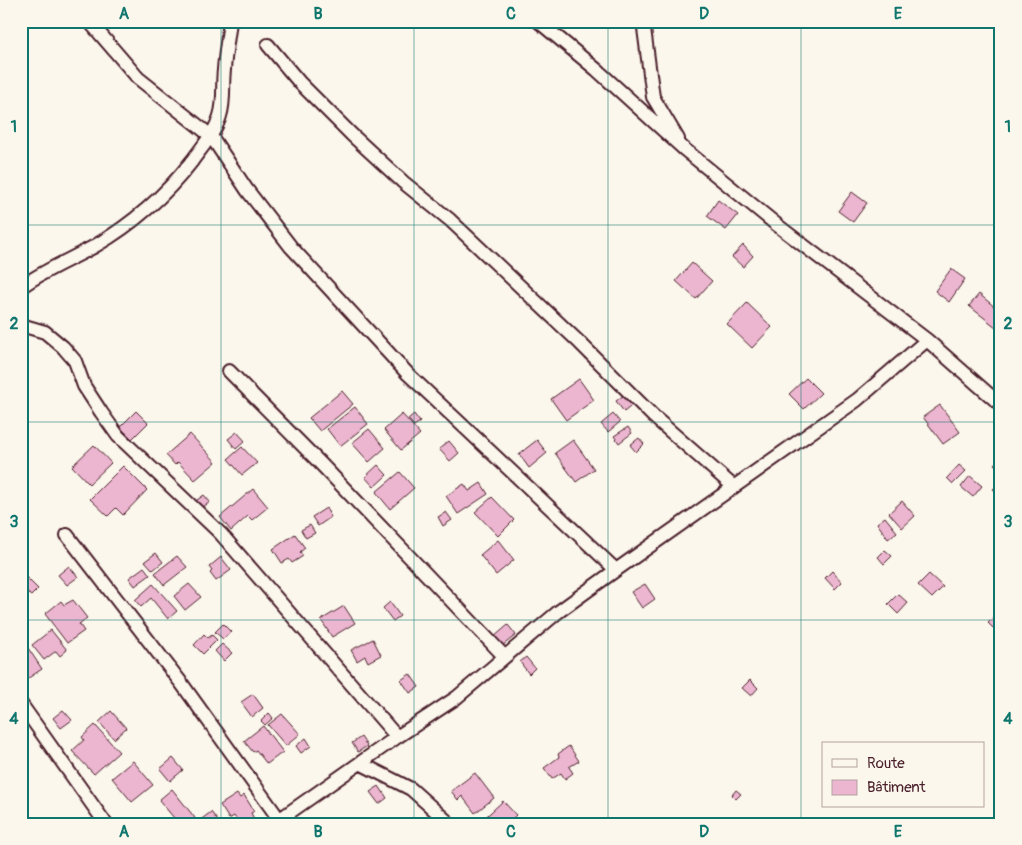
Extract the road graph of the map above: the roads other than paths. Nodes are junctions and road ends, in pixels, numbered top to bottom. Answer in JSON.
{"nodes":[{"id":1,"x":89,"y":21,"type":"edge"},
{"id":2,"x":230,"y":21,"type":"edge"},
{"id":3,"x":538,"y":21,"type":"edge"},
{"id":4,"x":644,"y":21,"type":"edge"},
{"id":5,"x":268,"y":44,"type":"dead end"},
{"id":6,"x":211,"y":136,"type":"junction"},
{"id":7,"x":684,"y":149,"type":"junction"},
{"id":8,"x":21,"y":286,"type":"edge"},
{"id":9,"x":21,"y":325,"type":"edge"},
{"id":10,"x":927,"y":340,"type":"junction"},
{"id":11,"x":229,"y":372,"type":"dead end"},
{"id":12,"x":1001,"y":405,"type":"edge"},
{"id":13,"x":734,"y":487,"type":"junction"},
{"id":14,"x":67,"y":535,"type":"dead end"},
{"id":15,"x":616,"y":570,"type":"junction"},
{"id":16,"x":504,"y":656,"type":"junction"},
{"id":17,"x":21,"y":704,"type":"edge"},
{"id":18,"x":397,"y":737,"type":"junction"},
{"id":19,"x":360,"y":763,"type":"junction"},
{"id":20,"x":276,"y":821,"type":"edge"},
{"id":21,"x":106,"y":824,"type":"edge"},
{"id":22,"x":450,"y":824,"type":"edge"}],
"edges":[{"from":1,"to":6,"type":"street"},
{"from":2,"to":6,"type":"street"},
{"from":3,"to":7,"type":"street"},
{"from":4,"to":7,"type":"street"},
{"from":5,"to":13,"type":"street"},
{"from":6,"to":8,"type":"street"},
{"from":6,"to":15,"type":"street"},
{"from":7,"to":10,"type":"street"},
{"from":9,"to":18,"type":"street"},
{"from":10,"to":12,"type":"street"},
{"from":10,"to":13,"type":"street"},
{"from":11,"to":16,"type":"street"},
{"from":13,"to":15,"type":"street"},
{"from":14,"to":20,"type":"street"},
{"from":15,"to":16,"type":"street"},
{"from":16,"to":18,"type":"street"},
{"from":17,"to":21,"type":"street"},
{"from":18,"to":19,"type":"street"},
{"from":19,"to":20,"type":"street"},
{"from":19,"to":22,"type":"street"}]}
